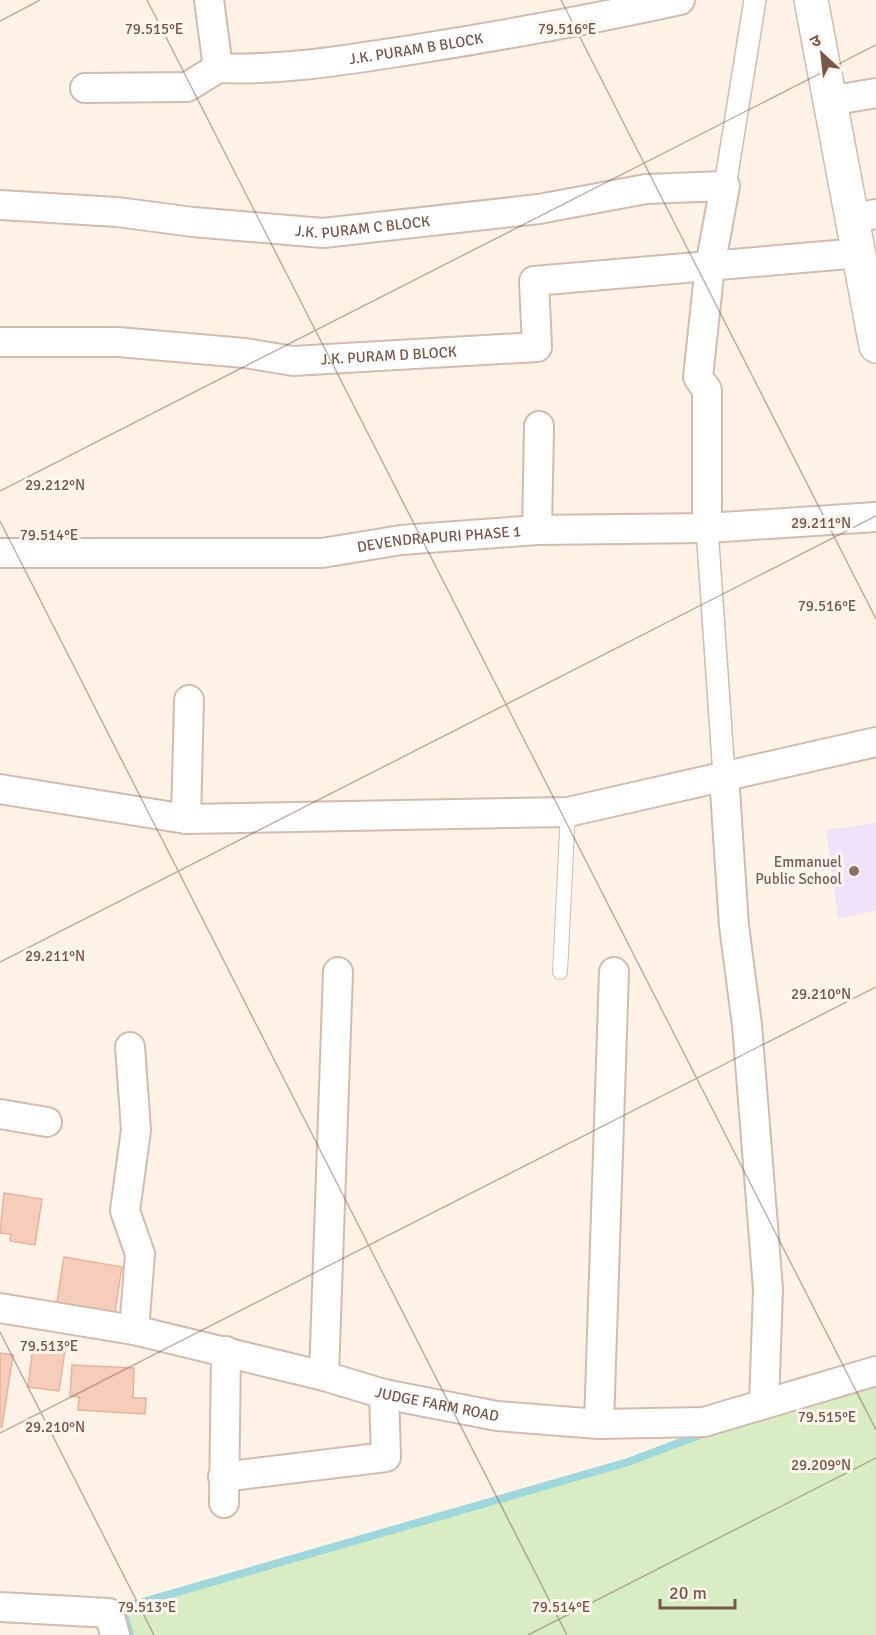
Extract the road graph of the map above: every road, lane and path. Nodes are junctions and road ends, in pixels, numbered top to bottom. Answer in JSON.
{"nodes":[{"id":1,"x":209,"y":0,"type":"edge"},
{"id":2,"x":680,"y":0,"type":"edge"},
{"id":3,"x":755,"y":0,"type":"edge"},
{"id":4,"x":811,"y":0,"type":"edge"},
{"id":5,"x":218,"y":68,"type":"junction"},
{"id":6,"x":86,"y":88,"type":"dead end"},
{"id":7,"x":876,"y":93,"type":"edge"},
{"id":8,"x":829,"y":101,"type":"junction"},
{"id":9,"x":725,"y":186,"type":"junction"},
{"id":10,"x":0,"y":204,"type":"edge"},
{"id":11,"x":864,"y":216,"type":"edge"},
{"id":12,"x":860,"y":253,"type":"junction"},
{"id":13,"x":710,"y":267,"type":"junction"},
{"id":14,"x":0,"y":342,"type":"edge"},
{"id":15,"x":876,"y":346,"type":"edge"},
{"id":16,"x":539,"y":426,"type":"dead end"},
{"id":17,"x":876,"y":517,"type":"edge"},
{"id":18,"x":707,"y":528,"type":"junction"},
{"id":19,"x":537,"y":530,"type":"junction"},
{"id":20,"x":0,"y":553,"type":"edge"},
{"id":21,"x":189,"y":700,"type":"dead end"},
{"id":22,"x":876,"y":742,"type":"edge"},
{"id":23,"x":724,"y":775,"type":"junction"},
{"id":24,"x":0,"y":789,"type":"edge"},
{"id":25,"x":568,"y":812,"type":"junction"},
{"id":26,"x":186,"y":819,"type":"junction"},
{"id":27,"x":338,"y":972,"type":"dead end"},
{"id":28,"x":560,"y":972,"type":"dead end"},
{"id":29,"x":614,"y":972,"type":"dead end"},
{"id":30,"x":130,"y":1047,"type":"dead end"},
{"id":31,"x":0,"y":1114,"type":"edge"},
{"id":32,"x":47,"y":1122,"type":"dead end"},
{"id":33,"x":0,"y":1308,"type":"edge"},
{"id":34,"x":134,"y":1330,"type":"junction"},
{"id":35,"x":226,"y":1351,"type":"junction"},
{"id":36,"x":876,"y":1371,"type":"edge"},
{"id":37,"x":324,"y":1376,"type":"junction"},
{"id":38,"x":384,"y":1394,"type":"junction"},
{"id":39,"x":764,"y":1404,"type":"junction"},
{"id":40,"x":599,"y":1424,"type":"junction"},
{"id":41,"x":0,"y":1607,"type":"edge"},
{"id":42,"x":115,"y":1635,"type":"edge"}],
"edges":[{"from":1,"to":5,"type":"street"},
{"from":2,"to":5,"type":"street","name":"J.K. PURAM B BLOCK"},
{"from":3,"to":9,"type":"street"},
{"from":4,"to":8,"type":"main road"},
{"from":5,"to":6,"type":"street"},
{"from":7,"to":8,"type":"street"},
{"from":8,"to":11,"type":"main road"},
{"from":9,"to":10,"type":"street","name":"J.K. PURAM C BLOCK"},
{"from":9,"to":13,"type":"street"},
{"from":11,"to":12,"type":"main road"},
{"from":12,"to":13,"type":"street"},
{"from":12,"to":15,"type":"main road"},
{"from":13,"to":14,"type":"street","name":"J.K. PURAM D BLOCK"},
{"from":13,"to":18,"type":"street"},
{"from":16,"to":19,"type":"street"},
{"from":17,"to":18,"type":"street","name":"DEVENDRAPURI PHASE 1"},
{"from":18,"to":19,"type":"street","name":"DEVENDRAPURI PHASE 1"},
{"from":18,"to":23,"type":"street"},
{"from":19,"to":20,"type":"street","name":"DEVENDRAPURI PHASE 1"},
{"from":21,"to":26,"type":"street"},
{"from":22,"to":23,"type":"street"},
{"from":23,"to":25,"type":"street"},
{"from":23,"to":39,"type":"street"},
{"from":24,"to":26,"type":"street"},
{"from":25,"to":26,"type":"street"},
{"from":25,"to":28,"type":"lane"},
{"from":27,"to":37,"type":"street"},
{"from":29,"to":40,"type":"street"},
{"from":30,"to":34,"type":"street"},
{"from":31,"to":32,"type":"street"},
{"from":33,"to":34,"type":"street","name":"JUDGE FARM ROAD"},
{"from":34,"to":35,"type":"street","name":"JUDGE FARM ROAD"},
{"from":35,"to":37,"type":"street","name":"JUDGE FARM ROAD"},
{"from":35,"to":38,"type":"street"},
{"from":36,"to":39,"type":"street","name":"JUDGE FARM ROAD"},
{"from":37,"to":38,"type":"street","name":"JUDGE FARM ROAD"},
{"from":38,"to":40,"type":"street","name":"JUDGE FARM ROAD"},
{"from":39,"to":40,"type":"street","name":"JUDGE FARM ROAD"},
{"from":41,"to":42,"type":"street"}]}
